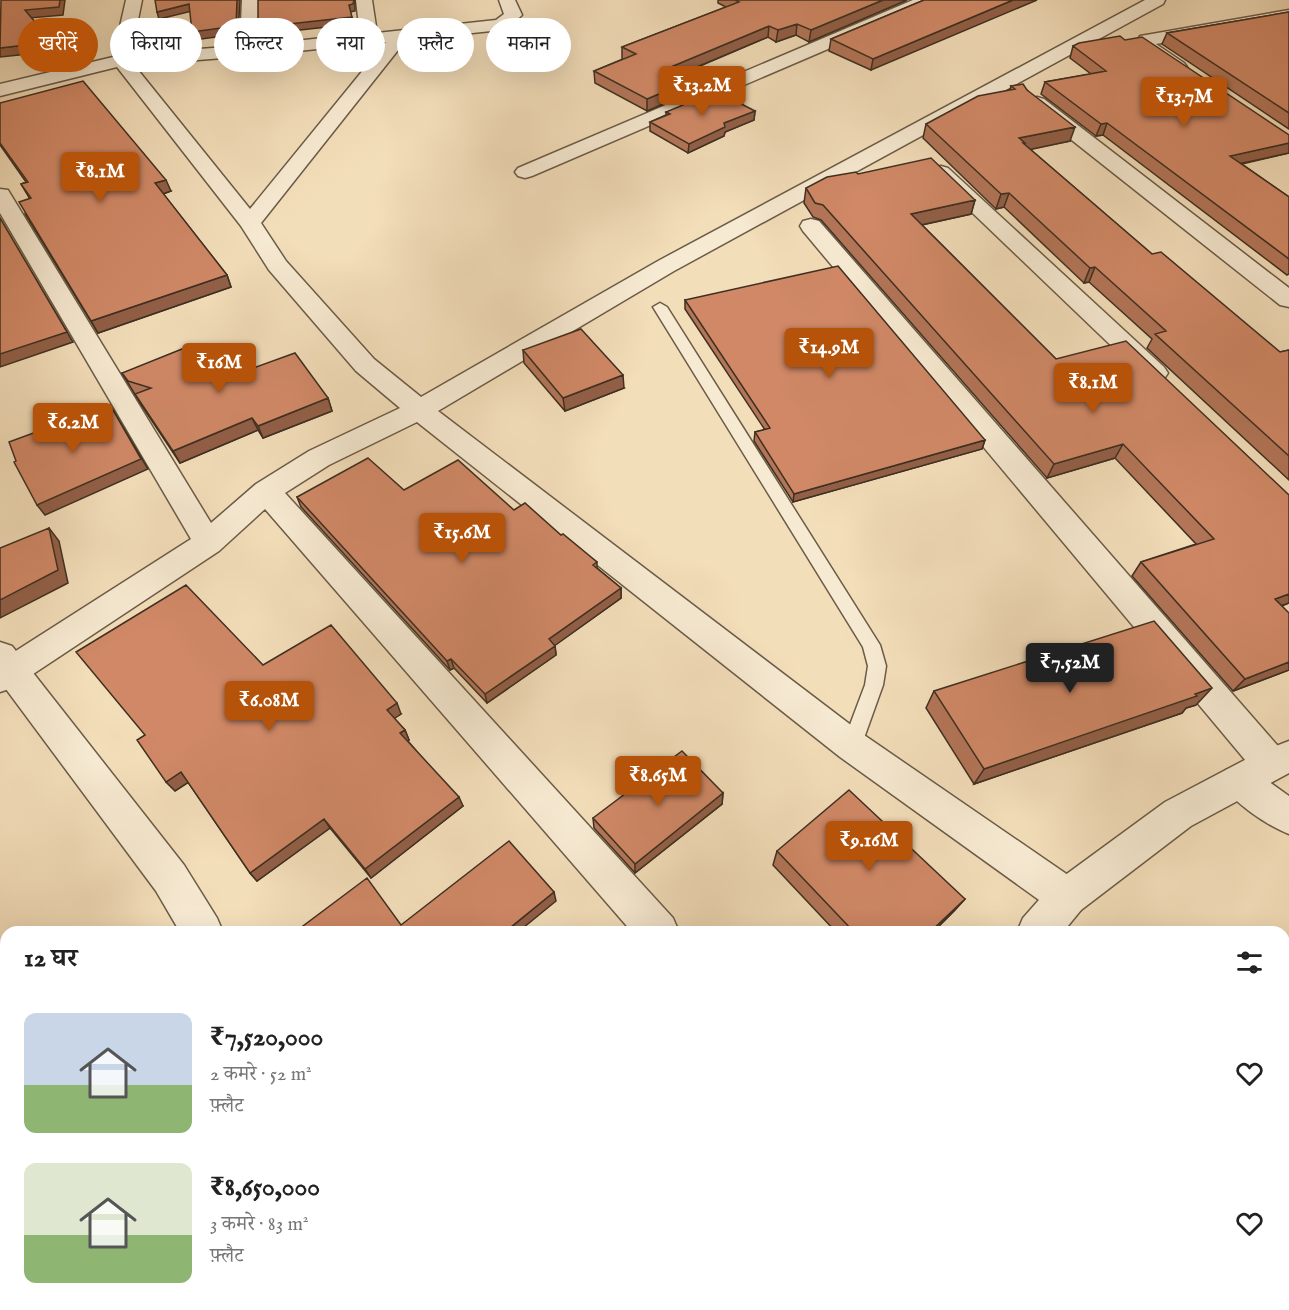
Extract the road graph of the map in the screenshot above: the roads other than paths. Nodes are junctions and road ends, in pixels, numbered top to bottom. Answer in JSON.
{"nodes":[{"id":1,"x":134,"y":0,"type":"edge"},
{"id":2,"x":250,"y":0,"type":"edge"},
{"id":3,"x":364,"y":0,"type":"edge"},
{"id":4,"x":507,"y":0,"type":"edge"},
{"id":5,"x":927,"y":0,"type":"edge"},
{"id":6,"x":1157,"y":0,"type":"edge"},
{"id":7,"x":130,"y":18,"type":"edge"},
{"id":8,"x":250,"y":18,"type":"edge"},
{"id":9,"x":366,"y":18,"type":"edge"},
{"id":10,"x":1284,"y":20,"type":"edge"},
{"id":11,"x":474,"y":28,"type":"edge"},
{"id":12,"x":397,"y":40,"type":"edge"},
{"id":13,"x":110,"y":63,"type":"edge"},
{"id":14,"x":131,"y":72,"type":"edge"},
{"id":15,"x":1190,"y":75,"type":"edge"},
{"id":16,"x":0,"y":90,"type":"edge"},
{"id":17,"x":1031,"y":98,"type":"edge"},
{"id":18,"x":928,"y":159,"type":"edge"},
{"id":19,"x":525,"y":172,"type":"dead end"},
{"id":20,"x":0,"y":195,"type":"edge"},
{"id":21,"x":250,"y":222,"type":"junction"},
{"id":22,"x":811,"y":226,"type":"dead end"},
{"id":23,"x":1289,"y":300,"type":"edge"},
{"id":24,"x":660,"y":307,"type":"dead end"},
{"id":25,"x":1169,"y":387,"type":"edge"},
{"id":26,"x":419,"y":410,"type":"junction"},
{"id":27,"x":266,"y":491,"type":"junction"},
{"id":28,"x":208,"y":543,"type":"junction"},
{"id":29,"x":4,"y":668,"type":"edge"},
{"id":30,"x":852,"y":746,"type":"junction"},
{"id":31,"x":1280,"y":760,"type":"edge"},
{"id":32,"x":1239,"y":781,"type":"junction"},
{"id":33,"x":1289,"y":817,"type":"edge"},
{"id":34,"x":1052,"y":920,"type":"edge"},
{"id":35,"x":198,"y":926,"type":"edge"},
{"id":36,"x":654,"y":926,"type":"edge"}],
"edges":[{"from":1,"to":7,"type":"street"},
{"from":2,"to":8,"type":"street"},
{"from":3,"to":9,"type":"street"},
{"from":4,"to":11,"type":"street"},
{"from":5,"to":19,"type":"street"},
{"from":6,"to":26,"type":"street"},
{"from":10,"to":15,"type":"street"},
{"from":12,"to":21,"type":"street"},
{"from":13,"to":16,"type":"street"},
{"from":14,"to":21,"type":"street"},
{"from":17,"to":23,"type":"street"},
{"from":18,"to":25,"type":"street"},
{"from":20,"to":28,"type":"street"},
{"from":21,"to":26,"type":"street"},
{"from":22,"to":31,"type":"street"},
{"from":24,"to":30,"type":"lane"},
{"from":26,"to":27,"type":"street"},
{"from":26,"to":30,"type":"street"},
{"from":27,"to":28,"type":"street"},
{"from":27,"to":36,"type":"street"},
{"from":28,"to":29,"type":"street"},
{"from":29,"to":35,"type":"street"},
{"from":30,"to":34,"type":"street"},
{"from":31,"to":32,"type":"street"},
{"from":32,"to":33,"type":"street"},
{"from":32,"to":34,"type":"street"}]}
